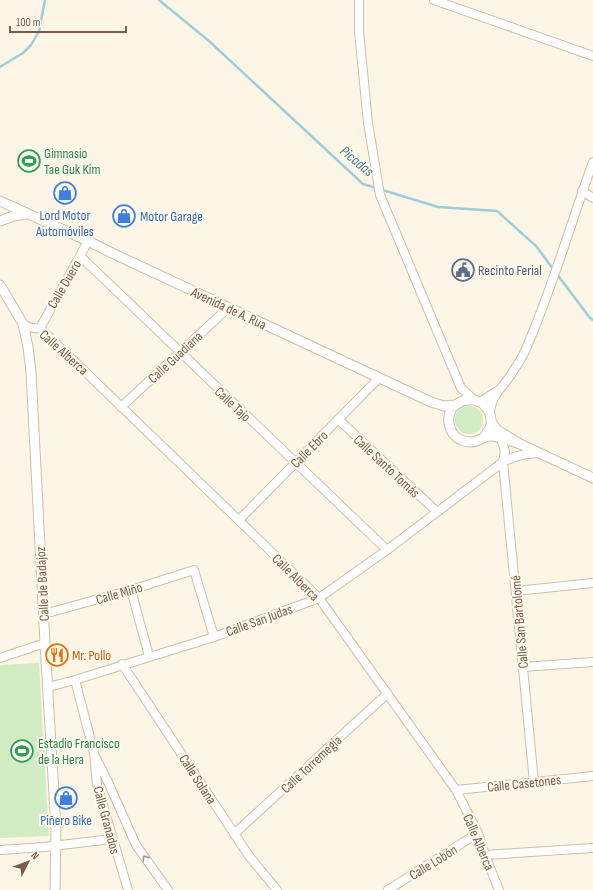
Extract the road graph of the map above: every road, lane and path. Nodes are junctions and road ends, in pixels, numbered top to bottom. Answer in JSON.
{"nodes":[{"id":1,"x":359,"y":0,"type":"edge"},
{"id":2,"x":434,"y":0,"type":"edge"},
{"id":3,"x":593,"y":56,"type":"edge"},
{"id":4,"x":593,"y":162,"type":"edge"},
{"id":5,"x":582,"y":191,"type":"junction"},
{"id":6,"x":593,"y":198,"type":"edge"},
{"id":7,"x":0,"y":201,"type":"edge"},
{"id":8,"x":28,"y":214,"type":"junction"},
{"id":9,"x":0,"y":221,"type":"edge"},
{"id":10,"x":88,"y":241,"type":"junction"},
{"id":11,"x":80,"y":256,"type":"junction"},
{"id":12,"x":0,"y":285,"type":"edge"},
{"id":13,"x":228,"y":308,"type":"junction"},
{"id":14,"x":22,"y":324,"type":"junction"},
{"id":15,"x":40,"y":328,"type":"junction"},
{"id":16,"x":180,"y":353,"type":"junction"},
{"id":17,"x":379,"y":378,"type":"junction"},
{"id":18,"x":460,"y":388,"type":"junction"},
{"id":19,"x":498,"y":390,"type":"junction"},
{"id":20,"x":477,"y":401,"type":"junction"},
{"id":21,"x":431,"y":402,"type":"junction"},
{"id":22,"x":457,"y":404,"type":"junction"},
{"id":23,"x":121,"y":406,"type":"junction"},
{"id":24,"x":491,"y":417,"type":"junction"},
{"id":25,"x":338,"y":419,"type":"junction"},
{"id":26,"x":448,"y":420,"type":"junction"},
{"id":27,"x":485,"y":436,"type":"junction"},
{"id":28,"x":502,"y":439,"type":"junction"},
{"id":29,"x":520,"y":444,"type":"junction"},
{"id":30,"x":539,"y":453,"type":"junction"},
{"id":31,"x":513,"y":457,"type":"junction"},
{"id":32,"x":296,"y":462,"type":"junction"},
{"id":33,"x":503,"y":462,"type":"junction"},
{"id":34,"x":593,"y":478,"type":"edge"},
{"id":35,"x":437,"y":512,"type":"junction"},
{"id":36,"x":239,"y":520,"type":"junction"},
{"id":37,"x":387,"y":550,"type":"junction"},
{"id":38,"x":593,"y":583,"type":"edge"},
{"id":39,"x":131,"y":590,"type":"junction"},
{"id":40,"x":516,"y":591,"type":"junction"},
{"id":41,"x":319,"y":598,"type":"junction"},
{"id":42,"x":44,"y":614,"type":"junction"},
{"id":43,"x":214,"y":637,"type":"junction"},
{"id":44,"x":45,"y":643,"type":"junction"},
{"id":45,"x":149,"y":656,"type":"junction"},
{"id":46,"x":0,"y":658,"type":"edge"},
{"id":47,"x":593,"y":662,"type":"edge"},
{"id":48,"x":122,"y":664,"type":"junction"},
{"id":49,"x":523,"y":667,"type":"junction"},
{"id":50,"x":75,"y":680,"type":"junction"},
{"id":51,"x":48,"y":687,"type":"junction"},
{"id":52,"x":387,"y":694,"type":"junction"},
{"id":53,"x":94,"y":753,"type":"junction"},
{"id":54,"x":593,"y":776,"type":"edge"},
{"id":55,"x":534,"y":782,"type":"junction"},
{"id":56,"x":456,"y":790,"type":"junction"},
{"id":57,"x":478,"y":833,"type":"junction"},
{"id":58,"x":234,"y":834,"type":"junction"},
{"id":59,"x":112,"y":839,"type":"junction"},
{"id":60,"x":56,"y":846,"type":"junction"},
{"id":61,"x":593,"y":848,"type":"edge"},
{"id":62,"x":0,"y":850,"type":"edge"},
{"id":63,"x":485,"y":855,"type":"junction"},
{"id":64,"x":55,"y":890,"type":"edge"},
{"id":65,"x":128,"y":890,"type":"edge"},
{"id":66,"x":168,"y":890,"type":"edge"},
{"id":67,"x":277,"y":890,"type":"edge"},
{"id":68,"x":388,"y":890,"type":"edge"},
{"id":69,"x":499,"y":890,"type":"edge"}],
"edges":[{"from":1,"to":18,"type":"street"},
{"from":2,"to":3,"type":"street"},
{"from":4,"to":5,"type":"street"},
{"from":5,"to":6,"type":"street"},
{"from":5,"to":19,"type":"street"},
{"from":7,"to":8,"type":"street","name":"Avenida de A. Rua"},
{"from":8,"to":9,"type":"street"},
{"from":8,"to":10,"type":"street","name":"Avenida de A. Rua"},
{"from":10,"to":11,"type":"street","name":"Calle Duero"},
{"from":10,"to":13,"type":"street","name":"Avenida de A. Rua"},
{"from":11,"to":15,"type":"street","name":"Calle Duero"},
{"from":11,"to":16,"type":"street","name":"Calle Tajo"},
{"from":12,"to":14,"type":"street","name":"Calle de Badajoz"},
{"from":13,"to":16,"type":"street","name":"Calle Guadiana"},
{"from":13,"to":17,"type":"street","name":"Avenida de A. Rua"},
{"from":14,"to":15,"type":"street","name":"Calle Alberca"},
{"from":14,"to":42,"type":"street","name":"Calle de Badajoz"},
{"from":15,"to":23,"type":"street","name":"Calle Alberca"},
{"from":16,"to":23,"type":"street","name":"Calle Guadiana"},
{"from":16,"to":32,"type":"street","name":"Calle Tajo"},
{"from":17,"to":21,"type":"street","name":"Avenida de A. Rua"},
{"from":17,"to":25,"type":"street","name":"Calle Ebro"},
{"from":18,"to":20,"type":"street"},
{"from":18,"to":22,"type":"street"},
{"from":19,"to":20,"type":"street"},
{"from":19,"to":24,"type":"street"},
{"from":20,"to":22,"type":"street"},
{"from":20,"to":24,"type":"street"},
{"from":21,"to":22,"type":"street","name":"Avenida de A. Rua"},
{"from":21,"to":26,"type":"street","name":"Avenida de A. Rua"},
{"from":22,"to":26,"type":"street"},
{"from":23,"to":36,"type":"street","name":"Calle Alberca"},
{"from":24,"to":27,"type":"street"},
{"from":24,"to":29,"type":"street"},
{"from":25,"to":32,"type":"street","name":"Calle Ebro"},
{"from":25,"to":35,"type":"street","name":"Calle Santo Tomás"},
{"from":26,"to":27,"type":"street"},
{"from":27,"to":28,"type":"street"},
{"from":28,"to":29,"type":"street"},
{"from":28,"to":33,"type":"street"},
{"from":29,"to":30,"type":"street"},
{"from":29,"to":31,"type":"street"},
{"from":30,"to":31,"type":"street","name":"Calle San Judas"},
{"from":30,"to":34,"type":"street"},
{"from":31,"to":33,"type":"street","name":"Calle San Judas"},
{"from":32,"to":36,"type":"street","name":"Calle Ebro"},
{"from":32,"to":37,"type":"street","name":"Calle Tajo"},
{"from":33,"to":35,"type":"street","name":"Calle San Judas"},
{"from":33,"to":40,"type":"street","name":"Calle San Bartolomé"},
{"from":35,"to":37,"type":"street","name":"Calle San Judas"},
{"from":36,"to":41,"type":"street","name":"Calle Alberca"},
{"from":37,"to":41,"type":"street","name":"Calle San Judas"},
{"from":38,"to":40,"type":"street"},
{"from":39,"to":42,"type":"street","name":"Calle Miño"},
{"from":39,"to":43,"type":"street","name":"Calle Miño"},
{"from":39,"to":45,"type":"street"},
{"from":40,"to":49,"type":"street","name":"Calle San Bartolomé"},
{"from":41,"to":43,"type":"street","name":"Calle San Judas"},
{"from":41,"to":52,"type":"street","name":"Calle Alberca"},
{"from":42,"to":44,"type":"street","name":"Calle de Badajoz"},
{"from":43,"to":45,"type":"street","name":"Calle San Judas"},
{"from":44,"to":46,"type":"street"},
{"from":44,"to":51,"type":"street","name":"Calle de Badajoz"},
{"from":45,"to":48,"type":"street","name":"Calle San Judas"},
{"from":47,"to":49,"type":"street"},
{"from":48,"to":50,"type":"street","name":"Calle San Judas"},
{"from":48,"to":58,"type":"street","name":"Calle Solana"},
{"from":49,"to":55,"type":"street","name":"Calle San Bartolomé"},
{"from":50,"to":51,"type":"street","name":"Calle San Judas"},
{"from":50,"to":53,"type":"street","name":"Calle Granados"},
{"from":51,"to":60,"type":"street","name":"Calle de Badajoz"},
{"from":52,"to":56,"type":"street","name":"Calle Alberca"},
{"from":52,"to":58,"type":"street","name":"Calle Torremegía"},
{"from":53,"to":59,"type":"street","name":"Calle Granados"},
{"from":66,"to":53,"type":"street","one_way":true},
{"from":54,"to":55,"type":"street","name":"Calle Casetones"},
{"from":55,"to":56,"type":"street","name":"Calle Casetones"},
{"from":56,"to":57,"type":"street","name":"Calle Alberca"},
{"from":57,"to":63,"type":"street","name":"Calle Alberca"},
{"from":57,"to":68,"type":"street","name":"Calle Lobón"},
{"from":58,"to":67,"type":"street","name":"Calle Solana"},
{"from":59,"to":60,"type":"street"},
{"from":59,"to":65,"type":"street","name":"Calle Granados"},
{"from":60,"to":62,"type":"street"},
{"from":60,"to":64,"type":"street","name":"Calle de Badajoz"},
{"from":61,"to":63,"type":"street"},
{"from":63,"to":69,"type":"street","name":"Calle Alberca"}]}
